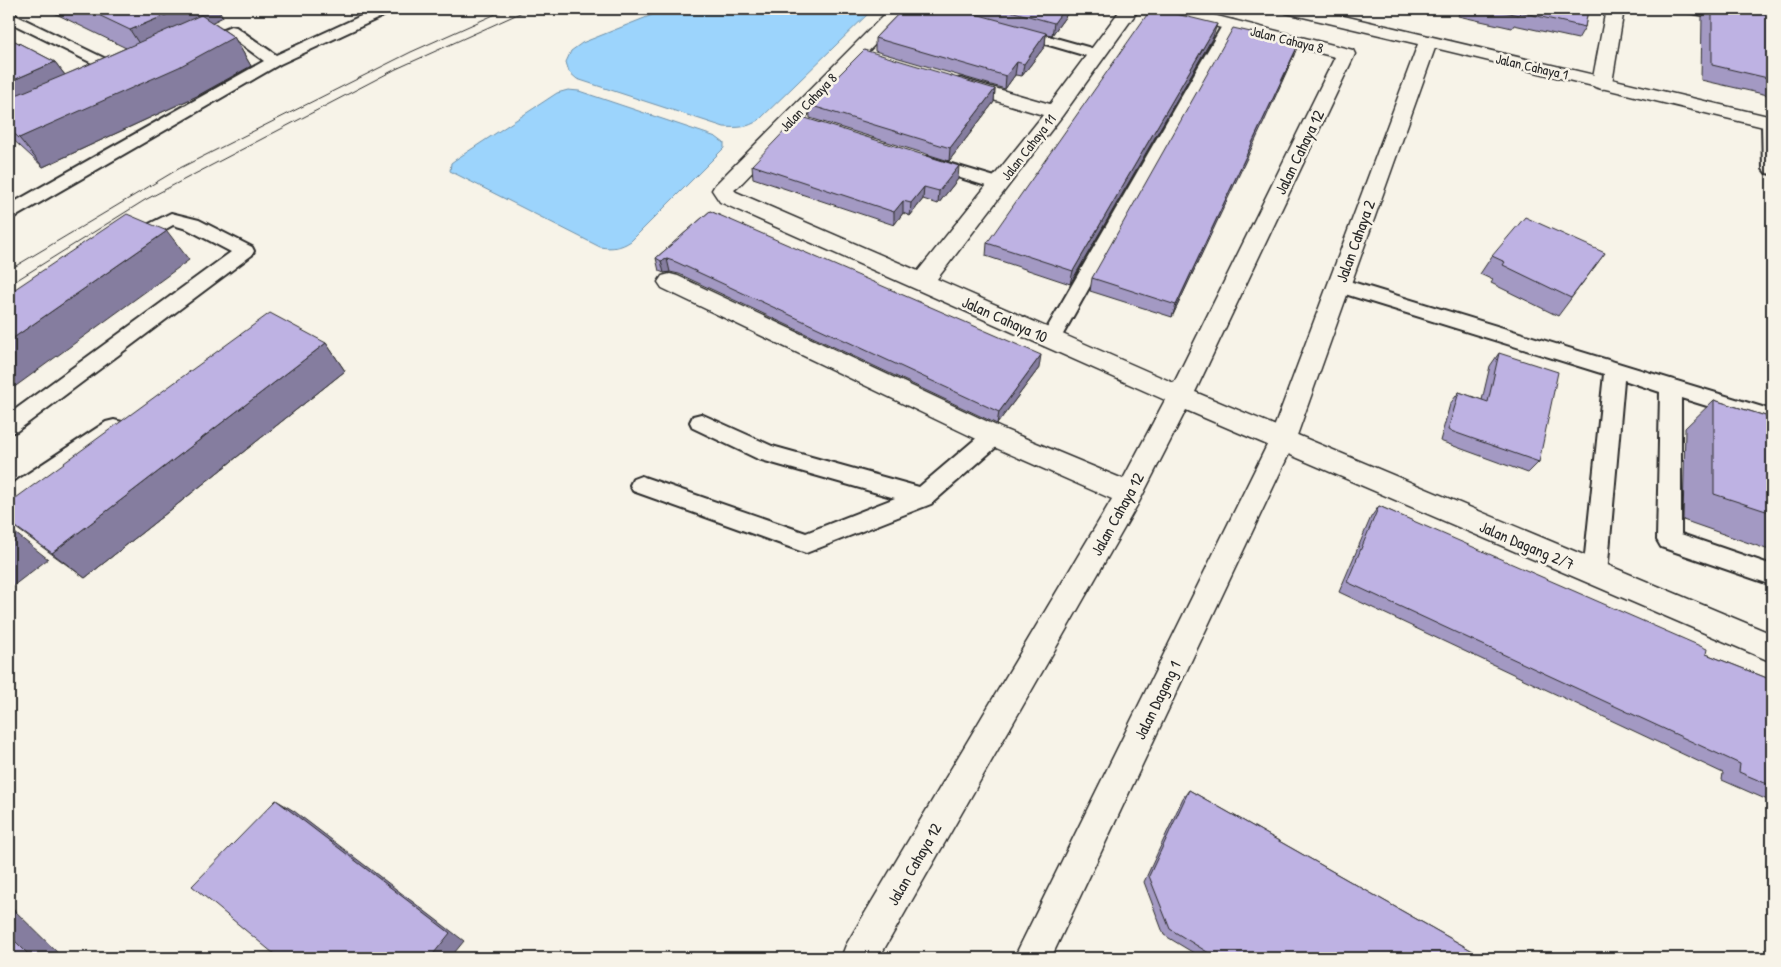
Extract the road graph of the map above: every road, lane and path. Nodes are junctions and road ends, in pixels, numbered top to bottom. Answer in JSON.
{"nodes":[{"id":1,"x":388,"y":9,"type":"edge"},
{"id":2,"x":900,"y":9,"type":"edge"},
{"id":3,"x":1130,"y":9,"type":"edge"},
{"id":4,"x":1169,"y":9,"type":"edge"},
{"id":5,"x":1292,"y":9,"type":"edge"},
{"id":6,"x":1615,"y":9,"type":"edge"},
{"id":7,"x":1695,"y":9,"type":"edge"},
{"id":8,"x":9,"y":16,"type":"edge"},
{"id":9,"x":1230,"y":24,"type":"junction"},
{"id":10,"x":1772,"y":26,"type":"edge"},
{"id":11,"x":1002,"y":27,"type":"edge"},
{"id":12,"x":1428,"y":41,"type":"junction"},
{"id":13,"x":186,"y":50,"type":"edge"},
{"id":14,"x":856,"y":52,"type":"junction"},
{"id":15,"x":1097,"y":54,"type":"junction"},
{"id":16,"x":1346,"y":54,"type":"joint"},
{"id":17,"x":874,"y":58,"type":"edge"},
{"id":18,"x":275,"y":61,"type":"junction"},
{"id":19,"x":101,"y":62,"type":"edge"},
{"id":20,"x":941,"y":78,"type":"edge"},
{"id":21,"x":1602,"y":83,"type":"junction"},
{"id":22,"x":1054,"y":112,"type":"junction"},
{"id":23,"x":791,"y":119,"type":"junction"},
{"id":24,"x":1771,"y":123,"type":"edge"},
{"id":25,"x":810,"y":125,"type":"edge"},
{"id":26,"x":1772,"y":149,"type":"edge"},
{"id":27,"x":914,"y":157,"type":"edge"},
{"id":28,"x":1772,"y":169,"type":"edge"},
{"id":29,"x":999,"y":184,"type":"junction"},
{"id":30,"x":728,"y":197,"type":"joint"},
{"id":31,"x":9,"y":213,"type":"edge"},
{"id":32,"x":116,"y":250,"type":"edge"},
{"id":33,"x":670,"y":282,"type":"dead end"},
{"id":34,"x":922,"y":282,"type":"junction"},
{"id":35,"x":1339,"y":285,"type":"junction"},
{"id":36,"x":1050,"y":340,"type":"junction"},
{"id":37,"x":1615,"y":370,"type":"junction"},
{"id":38,"x":1671,"y":387,"type":"junction"},
{"id":39,"x":1180,"y":396,"type":"junction"},
{"id":40,"x":131,"y":417,"type":"edge"},
{"id":41,"x":1772,"y":418,"type":"edge"},
{"id":42,"x":700,"y":422,"type":"dead end"},
{"id":43,"x":9,"y":425,"type":"edge"},
{"id":44,"x":994,"y":436,"type":"junction"},
{"id":45,"x":1282,"y":442,"type":"junction"},
{"id":46,"x":641,"y":485,"type":"dead end"},
{"id":47,"x":1129,"y":494,"type":"junction"},
{"id":48,"x":923,"y":497,"type":"junction"},
{"id":49,"x":9,"y":498,"type":"edge"},
{"id":50,"x":1595,"y":574,"type":"junction"},
{"id":51,"x":1772,"y":575,"type":"edge"},
{"id":52,"x":1772,"y":648,"type":"edge"},
{"id":53,"x":1039,"y":956,"type":"edge"},
{"id":54,"x":859,"y":958,"type":"edge"}],
"edges":[{"from":1,"to":18,"type":"lane"},
{"from":2,"to":14,"type":"street","name":"Jalan Cahaya 8"},
{"from":3,"to":15,"type":"street","name":"Jalan Cahaya 11"},
{"from":4,"to":9,"type":"street","name":"Jalan Cahaya 8"},
{"from":5,"to":12,"type":"street","name":"Jalan Cahaya 1"},
{"from":6,"to":21,"type":"street"},
{"from":7,"to":10,"type":"street"},
{"from":8,"to":19,"type":"lane"},
{"from":9,"to":16,"type":"street","name":"Jalan Cahaya 8"},
{"from":9,"to":36,"type":"lane"},
{"from":11,"to":15,"type":"lane"},
{"from":12,"to":21,"type":"street","name":"Jalan Cahaya 1"},
{"from":12,"to":35,"type":"street","name":"Jalan Cahaya 2"},
{"from":13,"to":18,"type":"lane"},
{"from":14,"to":17,"type":"street"},
{"from":14,"to":23,"type":"street","name":"Jalan Cahaya 8"},
{"from":15,"to":22,"type":"street","name":"Jalan Cahaya 11"},
{"from":16,"to":39,"type":"street","name":"Jalan Cahaya 12"},
{"from":18,"to":31,"type":"lane"},
{"from":20,"to":22,"type":"street"},
{"from":21,"to":24,"type":"street","name":"Jalan Cahaya 1"},
{"from":22,"to":29,"type":"street","name":"Jalan Cahaya 11"},
{"from":23,"to":25,"type":"lane"},
{"from":23,"to":30,"type":"street","name":"Jalan Cahaya 8"},
{"from":24,"to":26,"type":"lane"},
{"from":26,"to":28,"type":"lane"},
{"from":27,"to":29,"type":"lane"},
{"from":29,"to":34,"type":"street","name":"Jalan Cahaya 11"},
{"from":30,"to":34,"type":"street","name":"Jalan Cahaya 10"},
{"from":32,"to":43,"type":"lane"},
{"from":33,"to":44,"type":"street"},
{"from":34,"to":36,"type":"street","name":"Jalan Cahaya 10"},
{"from":35,"to":37,"type":"lane"},
{"from":35,"to":45,"type":"street","name":"Jalan Cahaya 2"},
{"from":36,"to":39,"type":"street","name":"Jalan Cahaya 10"},
{"from":37,"to":38,"type":"lane"},
{"from":37,"to":50,"type":"lane"},
{"from":38,"to":41,"type":"lane"},
{"from":38,"to":51,"type":"lane"},
{"from":39,"to":45,"type":"street","name":"Jalan Cahaya 10"},
{"from":39,"to":47,"type":"street","name":"Jalan Cahaya 12"},
{"from":40,"to":49,"type":"lane"},
{"from":42,"to":48,"type":"lane"},
{"from":44,"to":47,"type":"street"},
{"from":44,"to":48,"type":"lane"},
{"from":45,"to":50,"type":"street","name":"Jalan Dagang 2/7"},
{"from":45,"to":53,"type":"street","name":"Jalan Dagang 1"},
{"from":46,"to":48,"type":"lane"},
{"from":47,"to":54,"type":"street","name":"Jalan Cahaya 12"},
{"from":50,"to":52,"type":"street","name":"Jalan Dagang 2/7"}]}
